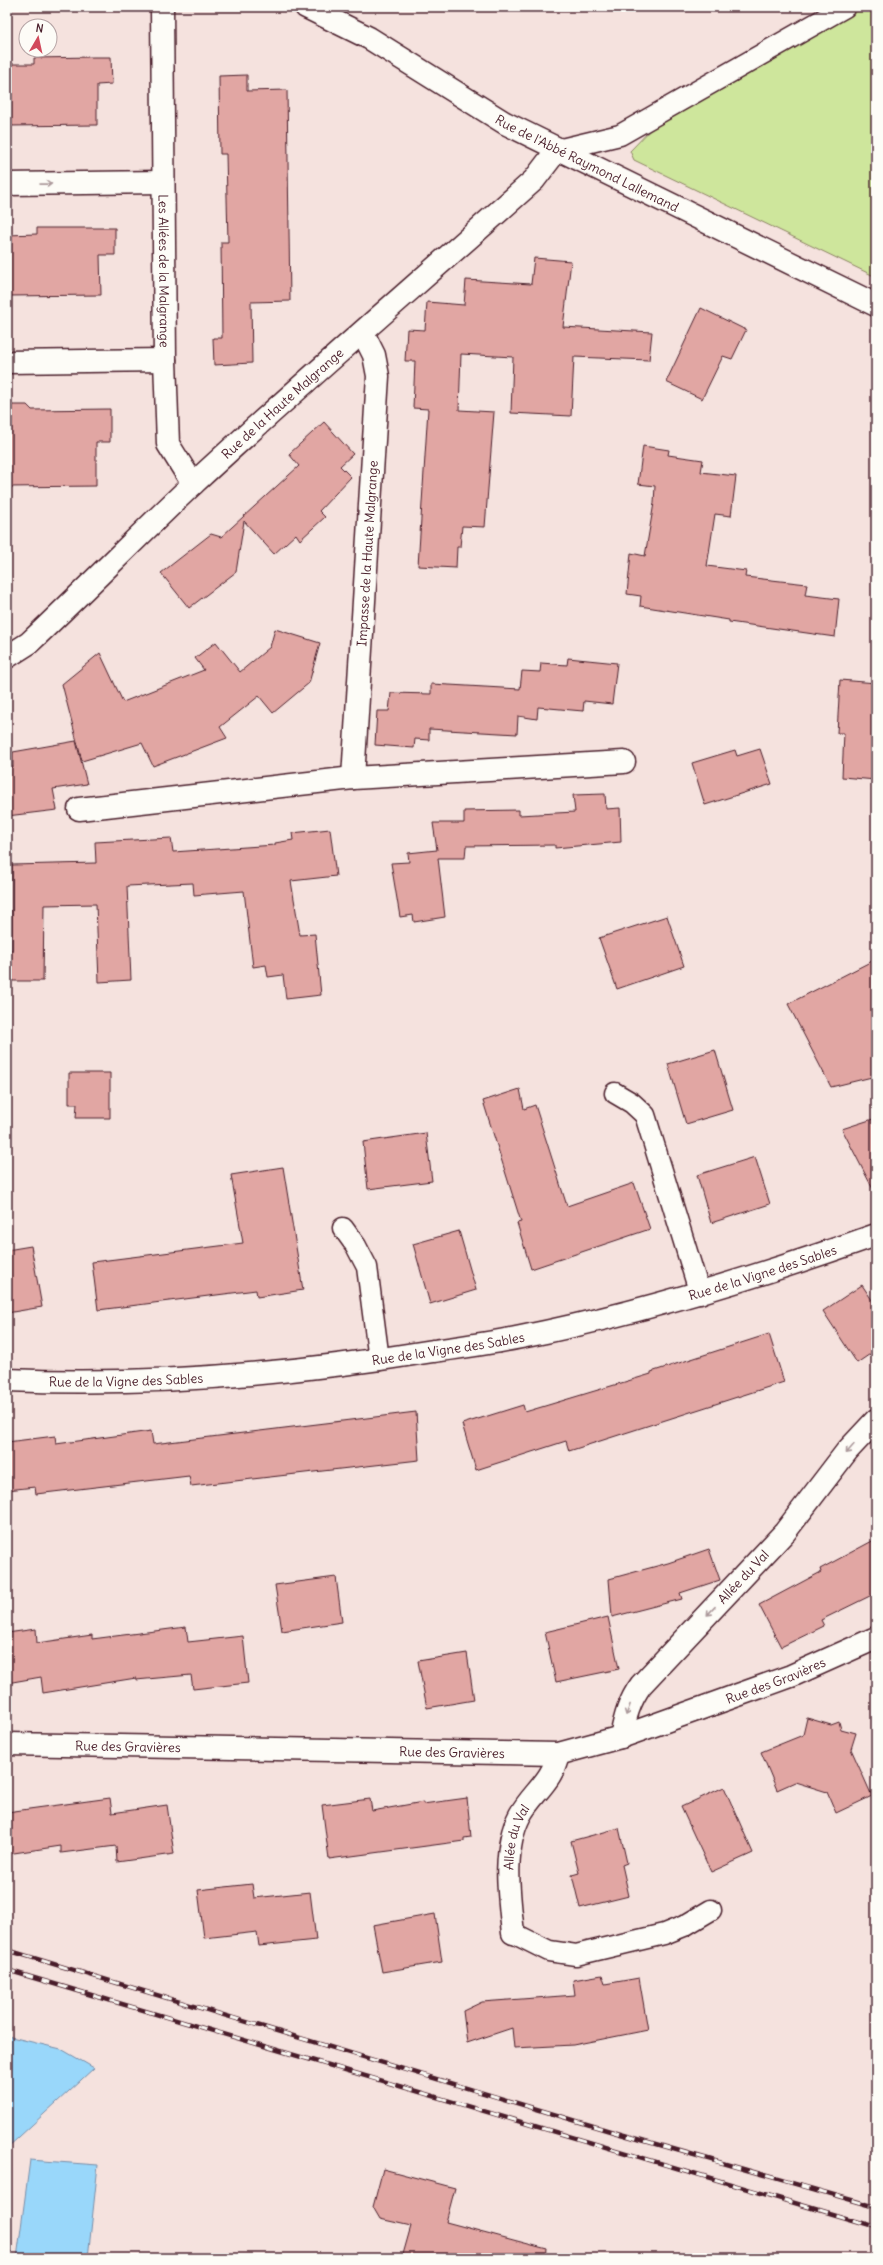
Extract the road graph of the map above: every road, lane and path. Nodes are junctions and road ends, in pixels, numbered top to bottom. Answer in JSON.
{"nodes":[{"id":1,"x":162,"y":7,"type":"edge"},
{"id":2,"x":306,"y":7,"type":"edge"},
{"id":3,"x":845,"y":7,"type":"edge"},
{"id":4,"x":557,"y":150,"type":"junction"},
{"id":5,"x":163,"y":182,"type":"junction"},
{"id":6,"x":7,"y":184,"type":"edge"},
{"id":7,"x":876,"y":305,"type":"edge"},
{"id":8,"x":363,"y":333,"type":"junction"},
{"id":9,"x":165,"y":360,"type":"junction"},
{"id":10,"x":7,"y":362,"type":"edge"},
{"id":11,"x":193,"y":484,"type":"junction"},
{"id":12,"x":7,"y":657,"type":"edge"},
{"id":13,"x":624,"y":762,"type":"dead end"},
{"id":14,"x":353,"y":778,"type":"junction"},
{"id":15,"x":79,"y":809,"type":"dead end"},
{"id":16,"x":615,"y":1093,"type":"dead end"},
{"id":17,"x":343,"y":1228,"type":"dead end"},
{"id":18,"x":876,"y":1235,"type":"edge"},
{"id":19,"x":700,"y":1294,"type":"junction"},
{"id":20,"x":379,"y":1360,"type":"junction"},
{"id":21,"x":7,"y":1380,"type":"edge"},
{"id":22,"x":876,"y":1420,"type":"edge"},
{"id":23,"x":876,"y":1638,"type":"edge"},
{"id":24,"x":621,"y":1737,"type":"junction"},
{"id":25,"x":7,"y":1744,"type":"edge"},
{"id":26,"x":558,"y":1754,"type":"junction"},
{"id":27,"x":711,"y":1910,"type":"dead end"},
{"id":28,"x":512,"y":1933,"type":"joint"}],
"edges":[{"from":1,"to":5,"type":"street","name":"Les Allées de la Malgrange"},
{"from":2,"to":4,"type":"street","name":"Rue de l'Abbé Raymond Lallemand"},
{"from":3,"to":4,"type":"lane"},
{"from":4,"to":7,"type":"street","name":"Rue de l'Abbé Raymond Lallemand"},
{"from":4,"to":8,"type":"street","name":"Rue de la Haute Malgrange"},
{"from":6,"to":5,"type":"street","name":"Les Allées de la Malgrange","one_way":true},
{"from":5,"to":9,"type":"street","name":"Les Allées de la Malgrange"},
{"from":8,"to":11,"type":"street","name":"Rue de la Haute Malgrange"},
{"from":8,"to":14,"type":"street","name":"Impasse de la Haute Malgrange"},
{"from":9,"to":10,"type":"street","name":"Les Allées de la Malgrange"},
{"from":9,"to":11,"type":"street","name":"Les Allées de la Malgrange"},
{"from":11,"to":12,"type":"street","name":"Rue de la Haute Malgrange"},
{"from":13,"to":14,"type":"street"},
{"from":14,"to":15,"type":"street"},
{"from":16,"to":19,"type":"lane"},
{"from":17,"to":20,"type":"lane"},
{"from":18,"to":19,"type":"street","name":"Rue de la Vigne des Sables"},
{"from":19,"to":20,"type":"street","name":"Rue de la Vigne des Sables"},
{"from":20,"to":21,"type":"street","name":"Rue de la Vigne des Sables"},
{"from":22,"to":24,"type":"street","name":"Allée du Val","one_way":true},
{"from":23,"to":24,"type":"street","name":"Rue des Gravières"},
{"from":24,"to":26,"type":"street","name":"Rue des Gravières"},
{"from":25,"to":26,"type":"street","name":"Rue des Gravières"},
{"from":26,"to":28,"type":"street","name":"Allée du Val"},
{"from":27,"to":28,"type":"lane"}]}
